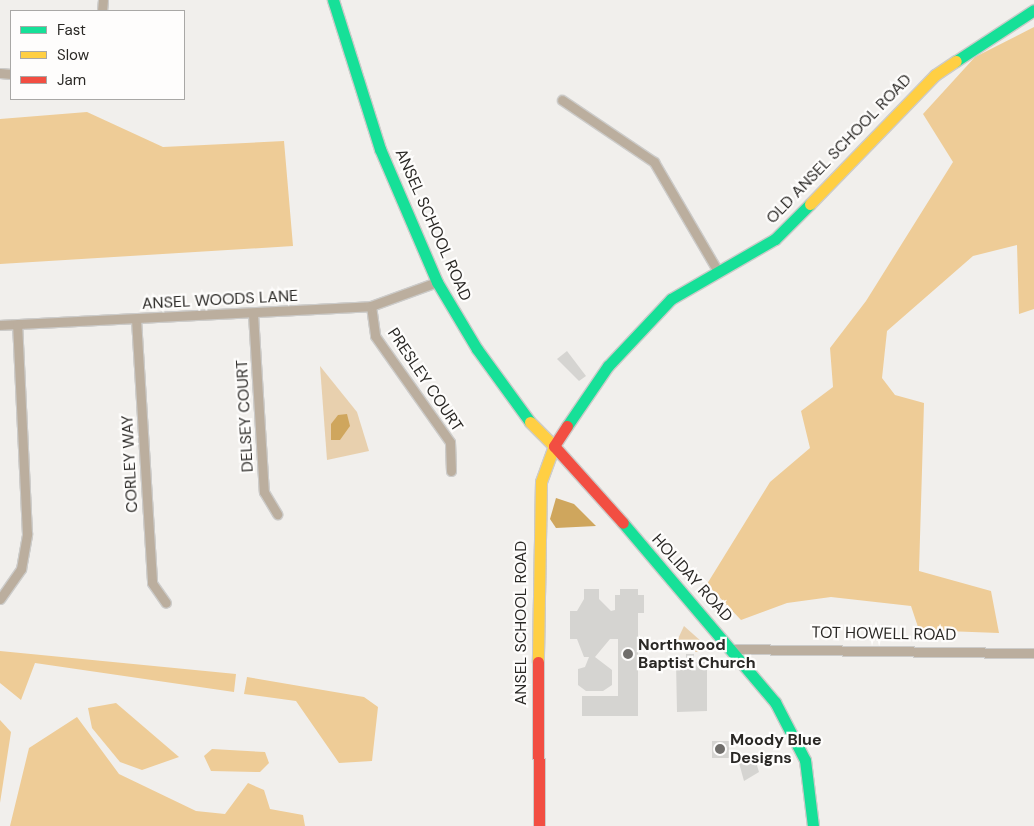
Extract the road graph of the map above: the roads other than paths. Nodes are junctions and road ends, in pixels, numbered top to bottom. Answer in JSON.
{"nodes":[{"id":1,"x":333,"y":0,"type":"edge"},
{"id":2,"x":1034,"y":10,"type":"edge"},
{"id":3,"x":562,"y":100,"type":"dead end"},
{"id":4,"x":717,"y":270,"type":"junction"},
{"id":5,"x":437,"y":282,"type":"junction"},
{"id":6,"x":370,"y":306,"type":"junction"},
{"id":7,"x":253,"y":314,"type":"junction"},
{"id":8,"x":136,"y":319,"type":"junction"},
{"id":9,"x":17,"y":324,"type":"junction"},
{"id":10,"x":0,"y":325,"type":"edge"},
{"id":11,"x":554,"y":446,"type":"junction"},
{"id":12,"x":451,"y":471,"type":"dead end"},
{"id":13,"x":277,"y":514,"type":"dead end"},
{"id":14,"x":0,"y":599,"type":"edge"},
{"id":15,"x":166,"y":603,"type":"dead end"},
{"id":16,"x":734,"y":649,"type":"junction"},
{"id":17,"x":1034,"y":653,"type":"edge"},
{"id":18,"x":539,"y":826,"type":"edge"},
{"id":19,"x":813,"y":826,"type":"edge"}],
"edges":[{"from":1,"to":5,"type":"street","name":"ANSEL SCHOOL ROAD"},
{"from":2,"to":4,"type":"street","name":"OLD ANSEL SCHOOL ROAD"},
{"from":3,"to":4,"type":"street"},
{"from":4,"to":11,"type":"street","name":"OLD ANSEL SCHOOL ROAD"},
{"from":5,"to":6,"type":"street","name":"ANSEL WOODS LANE"},
{"from":5,"to":11,"type":"street","name":"ANSEL SCHOOL ROAD"},
{"from":6,"to":7,"type":"street","name":"ANSEL WOODS LANE"},
{"from":6,"to":12,"type":"street","name":"PRESLEY COURT"},
{"from":7,"to":8,"type":"street","name":"ANSEL WOODS LANE"},
{"from":7,"to":13,"type":"street","name":"DELSEY COURT"},
{"from":8,"to":9,"type":"street","name":"ANSEL WOODS LANE"},
{"from":8,"to":15,"type":"street","name":"CORLEY WAY"},
{"from":9,"to":10,"type":"street","name":"ANSEL WOODS LANE"},
{"from":9,"to":14,"type":"street"},
{"from":11,"to":16,"type":"street","name":"HOLIDAY ROAD"},
{"from":11,"to":18,"type":"street","name":"ANSEL SCHOOL ROAD"},
{"from":16,"to":17,"type":"street","name":"TOT HOWELL ROAD"},
{"from":16,"to":19,"type":"street","name":"HOLIDAY ROAD"}]}
